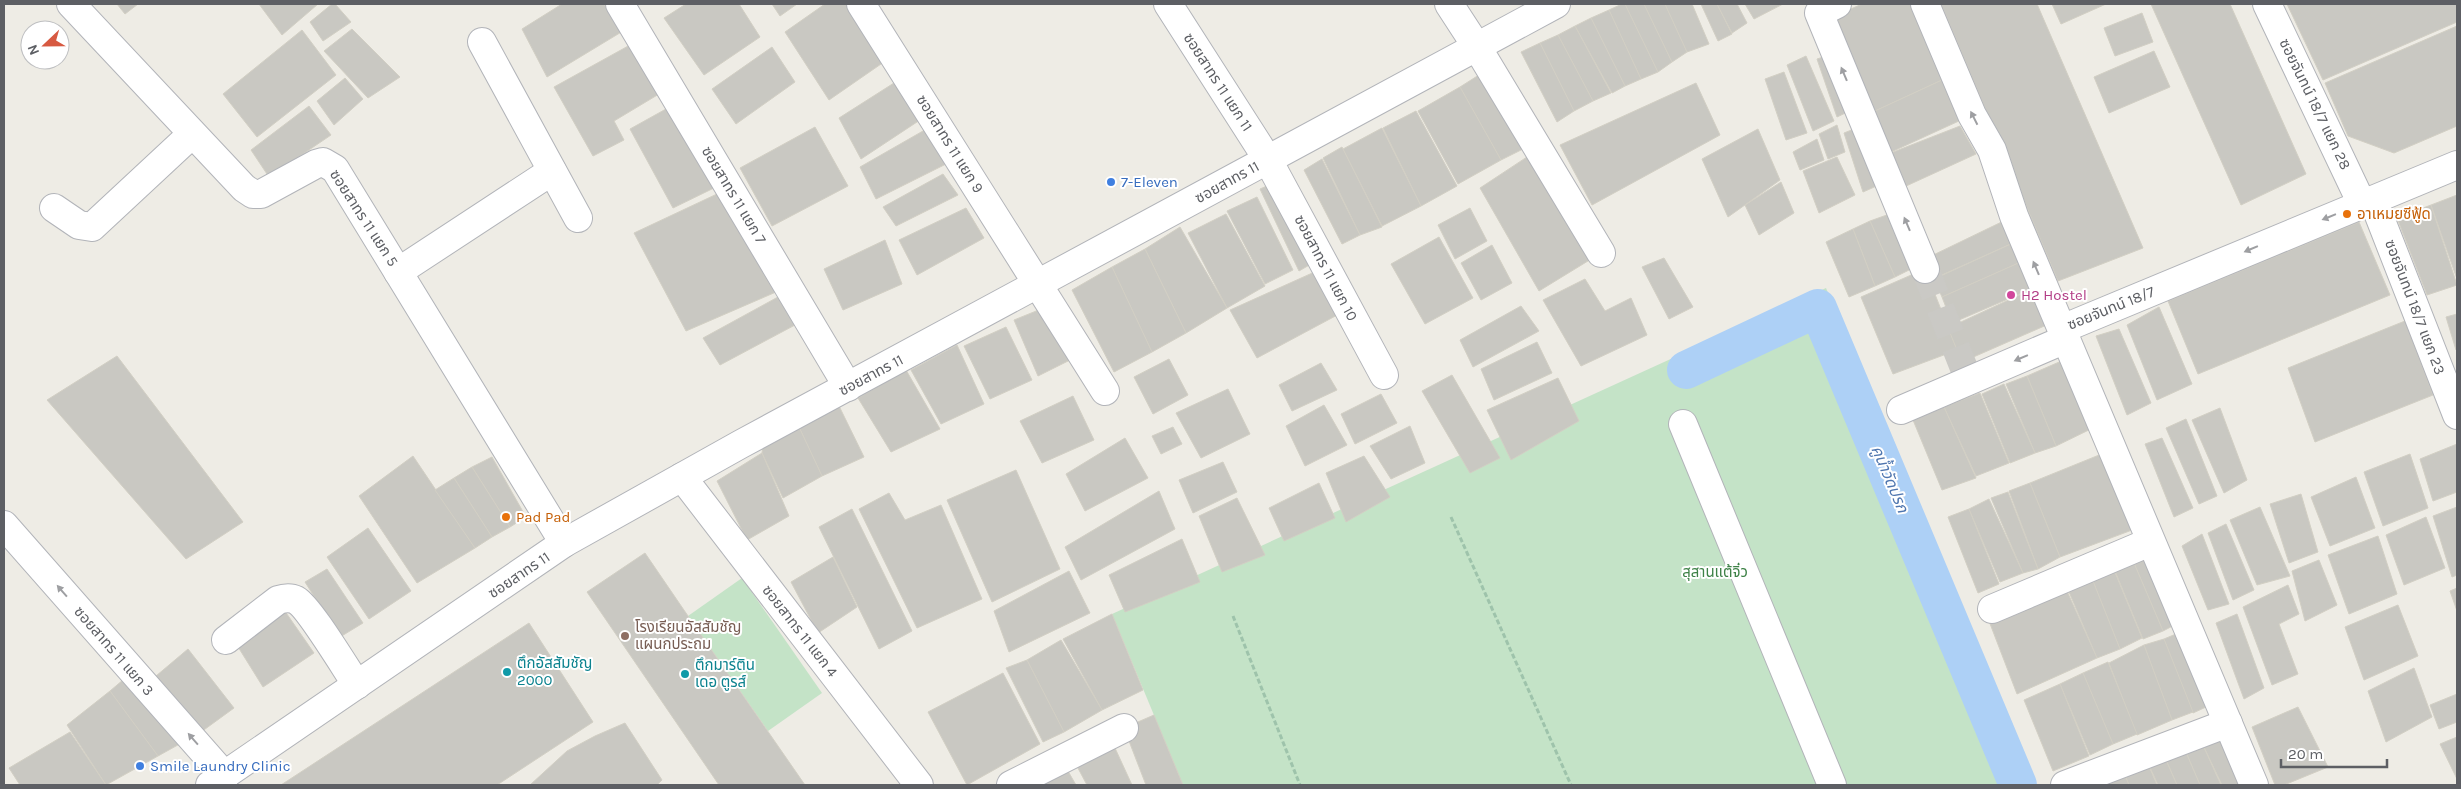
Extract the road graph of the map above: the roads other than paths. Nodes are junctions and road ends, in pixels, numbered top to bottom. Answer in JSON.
{"nodes":[{"id":1,"x":71,"y":4,"type":"edge"},
{"id":2,"x":620,"y":4,"type":"edge"},
{"id":3,"x":861,"y":4,"type":"edge"},
{"id":4,"x":1168,"y":4,"type":"edge"},
{"id":5,"x":1449,"y":4,"type":"edge"},
{"id":6,"x":1556,"y":4,"type":"edge"},
{"id":7,"x":1838,"y":4,"type":"edge"},
{"id":8,"x":1925,"y":4,"type":"edge"},
{"id":9,"x":2267,"y":4,"type":"edge"},
{"id":10,"x":482,"y":42,"type":"dead end"},
{"id":11,"x":1478,"y":47,"type":"junction"},
{"id":12,"x":192,"y":134,"type":"junction"},
{"id":13,"x":1268,"y":160,"type":"junction"},
{"id":14,"x":2457,"y":165,"type":"edge"},
{"id":15,"x":552,"y":171,"type":"junction"},
{"id":16,"x":2368,"y":202,"type":"junction"},
{"id":17,"x":54,"y":208,"type":"dead end"},
{"id":18,"x":578,"y":218,"type":"dead end"},
{"id":19,"x":1601,"y":253,"type":"dead end"},
{"id":20,"x":1926,"y":269,"type":"tunnel mouth"},
{"id":21,"x":398,"y":272,"type":"junction"},
{"id":22,"x":1039,"y":285,"type":"junction"},
{"id":23,"x":2064,"y":334,"type":"junction"},
{"id":24,"x":1384,"y":375,"type":"dead end"},
{"id":25,"x":848,"y":387,"type":"junction"},
{"id":26,"x":1105,"y":391,"type":"dead end"},
{"id":27,"x":1901,"y":410,"type":"dead end"},
{"id":28,"x":2457,"y":415,"type":"edge"},
{"id":29,"x":1683,"y":424,"type":"dead end"},
{"id":30,"x":682,"y":477,"type":"junction"},
{"id":31,"x":4,"y":525,"type":"edge"},
{"id":32,"x":2150,"y":542,"type":"junction"},
{"id":33,"x":564,"y":544,"type":"junction"},
{"id":34,"x":1992,"y":609,"type":"dead end"},
{"id":35,"x":226,"y":640,"type":"dead end"},
{"id":36,"x":357,"y":685,"type":"junction"},
{"id":37,"x":2228,"y":723,"type":"junction"},
{"id":38,"x":1124,"y":728,"type":"dead end"},
{"id":39,"x":218,"y":781,"type":"edge"},
{"id":40,"x":919,"y":785,"type":"edge"},
{"id":41,"x":1011,"y":785,"type":"edge"},
{"id":42,"x":1832,"y":785,"type":"edge"},
{"id":43,"x":2065,"y":785,"type":"edge"},
{"id":44,"x":2254,"y":785,"type":"edge"}],
"edges":[{"from":1,"to":12,"type":"street","name":"ซอยสาทร 11 แยก 5"},
{"from":2,"to":25,"type":"street","name":"ซอยสาทร 11 แยก 7"},
{"from":3,"to":22,"type":"street","name":"ซอยสาทร 11 แยก 9"},
{"from":4,"to":13,"type":"street","name":"ซอยสาทร 11 แยก 11"},
{"from":5,"to":11,"type":"street"},
{"from":6,"to":11,"type":"street","name":"ซอยสาทร 11"},
{"from":20,"to":7,"type":"street","one_way":true},
{"from":23,"to":8,"type":"street","name":"ซอยจันทน์ 18/7","one_way":true},
{"from":9,"to":16,"type":"street","name":"ซอยจันทน์ 18/7 แยก 28"},
{"from":10,"to":15,"type":"street"},
{"from":11,"to":13,"type":"street","name":"ซอยสาทร 11"},
{"from":11,"to":19,"type":"street"},
{"from":12,"to":17,"type":"street"},
{"from":12,"to":21,"type":"street","name":"ซอยสาทร 11 แยก 5"},
{"from":13,"to":22,"type":"street","name":"ซอยสาทร 11"},
{"from":13,"to":24,"type":"street","name":"ซอยสาทร 11 แยก 10"},
{"from":14,"to":16,"type":"street","name":"ซอยจันทน์ 18/7"},
{"from":15,"to":18,"type":"street"},
{"from":15,"to":21,"type":"street"},
{"from":16,"to":23,"type":"street","name":"ซอยจันทน์ 18/7","one_way":true},
{"from":16,"to":28,"type":"street","name":"ซอยจันทน์ 18/7 แยก 23"},
{"from":21,"to":33,"type":"street","name":"ซอยสาทร 11 แยก 5"},
{"from":22,"to":25,"type":"street","name":"ซอยสาทร 11"},
{"from":22,"to":26,"type":"street","name":"ซอยสาทร 11 แยก 9"},
{"from":23,"to":27,"type":"street","one_way":true},
{"from":23,"to":32,"type":"street"},
{"from":25,"to":30,"type":"street","name":"ซอยสาทร 11"},
{"from":29,"to":42,"type":"street"},
{"from":30,"to":33,"type":"street","name":"ซอยสาทร 11"},
{"from":30,"to":40,"type":"street","name":"ซอยสาทร 11 แยก 4"},
{"from":39,"to":31,"type":"street","name":"ซอยสาทร 11 แยก 3","one_way":true},
{"from":32,"to":34,"type":"street"},
{"from":32,"to":37,"type":"street"},
{"from":33,"to":36,"type":"street","name":"ซอยสาทร 11"},
{"from":35,"to":36,"type":"street"},
{"from":36,"to":39,"type":"street","name":"ซอยสาทร 11"},
{"from":37,"to":43,"type":"street"},
{"from":37,"to":44,"type":"street"},
{"from":38,"to":41,"type":"street"}]}
